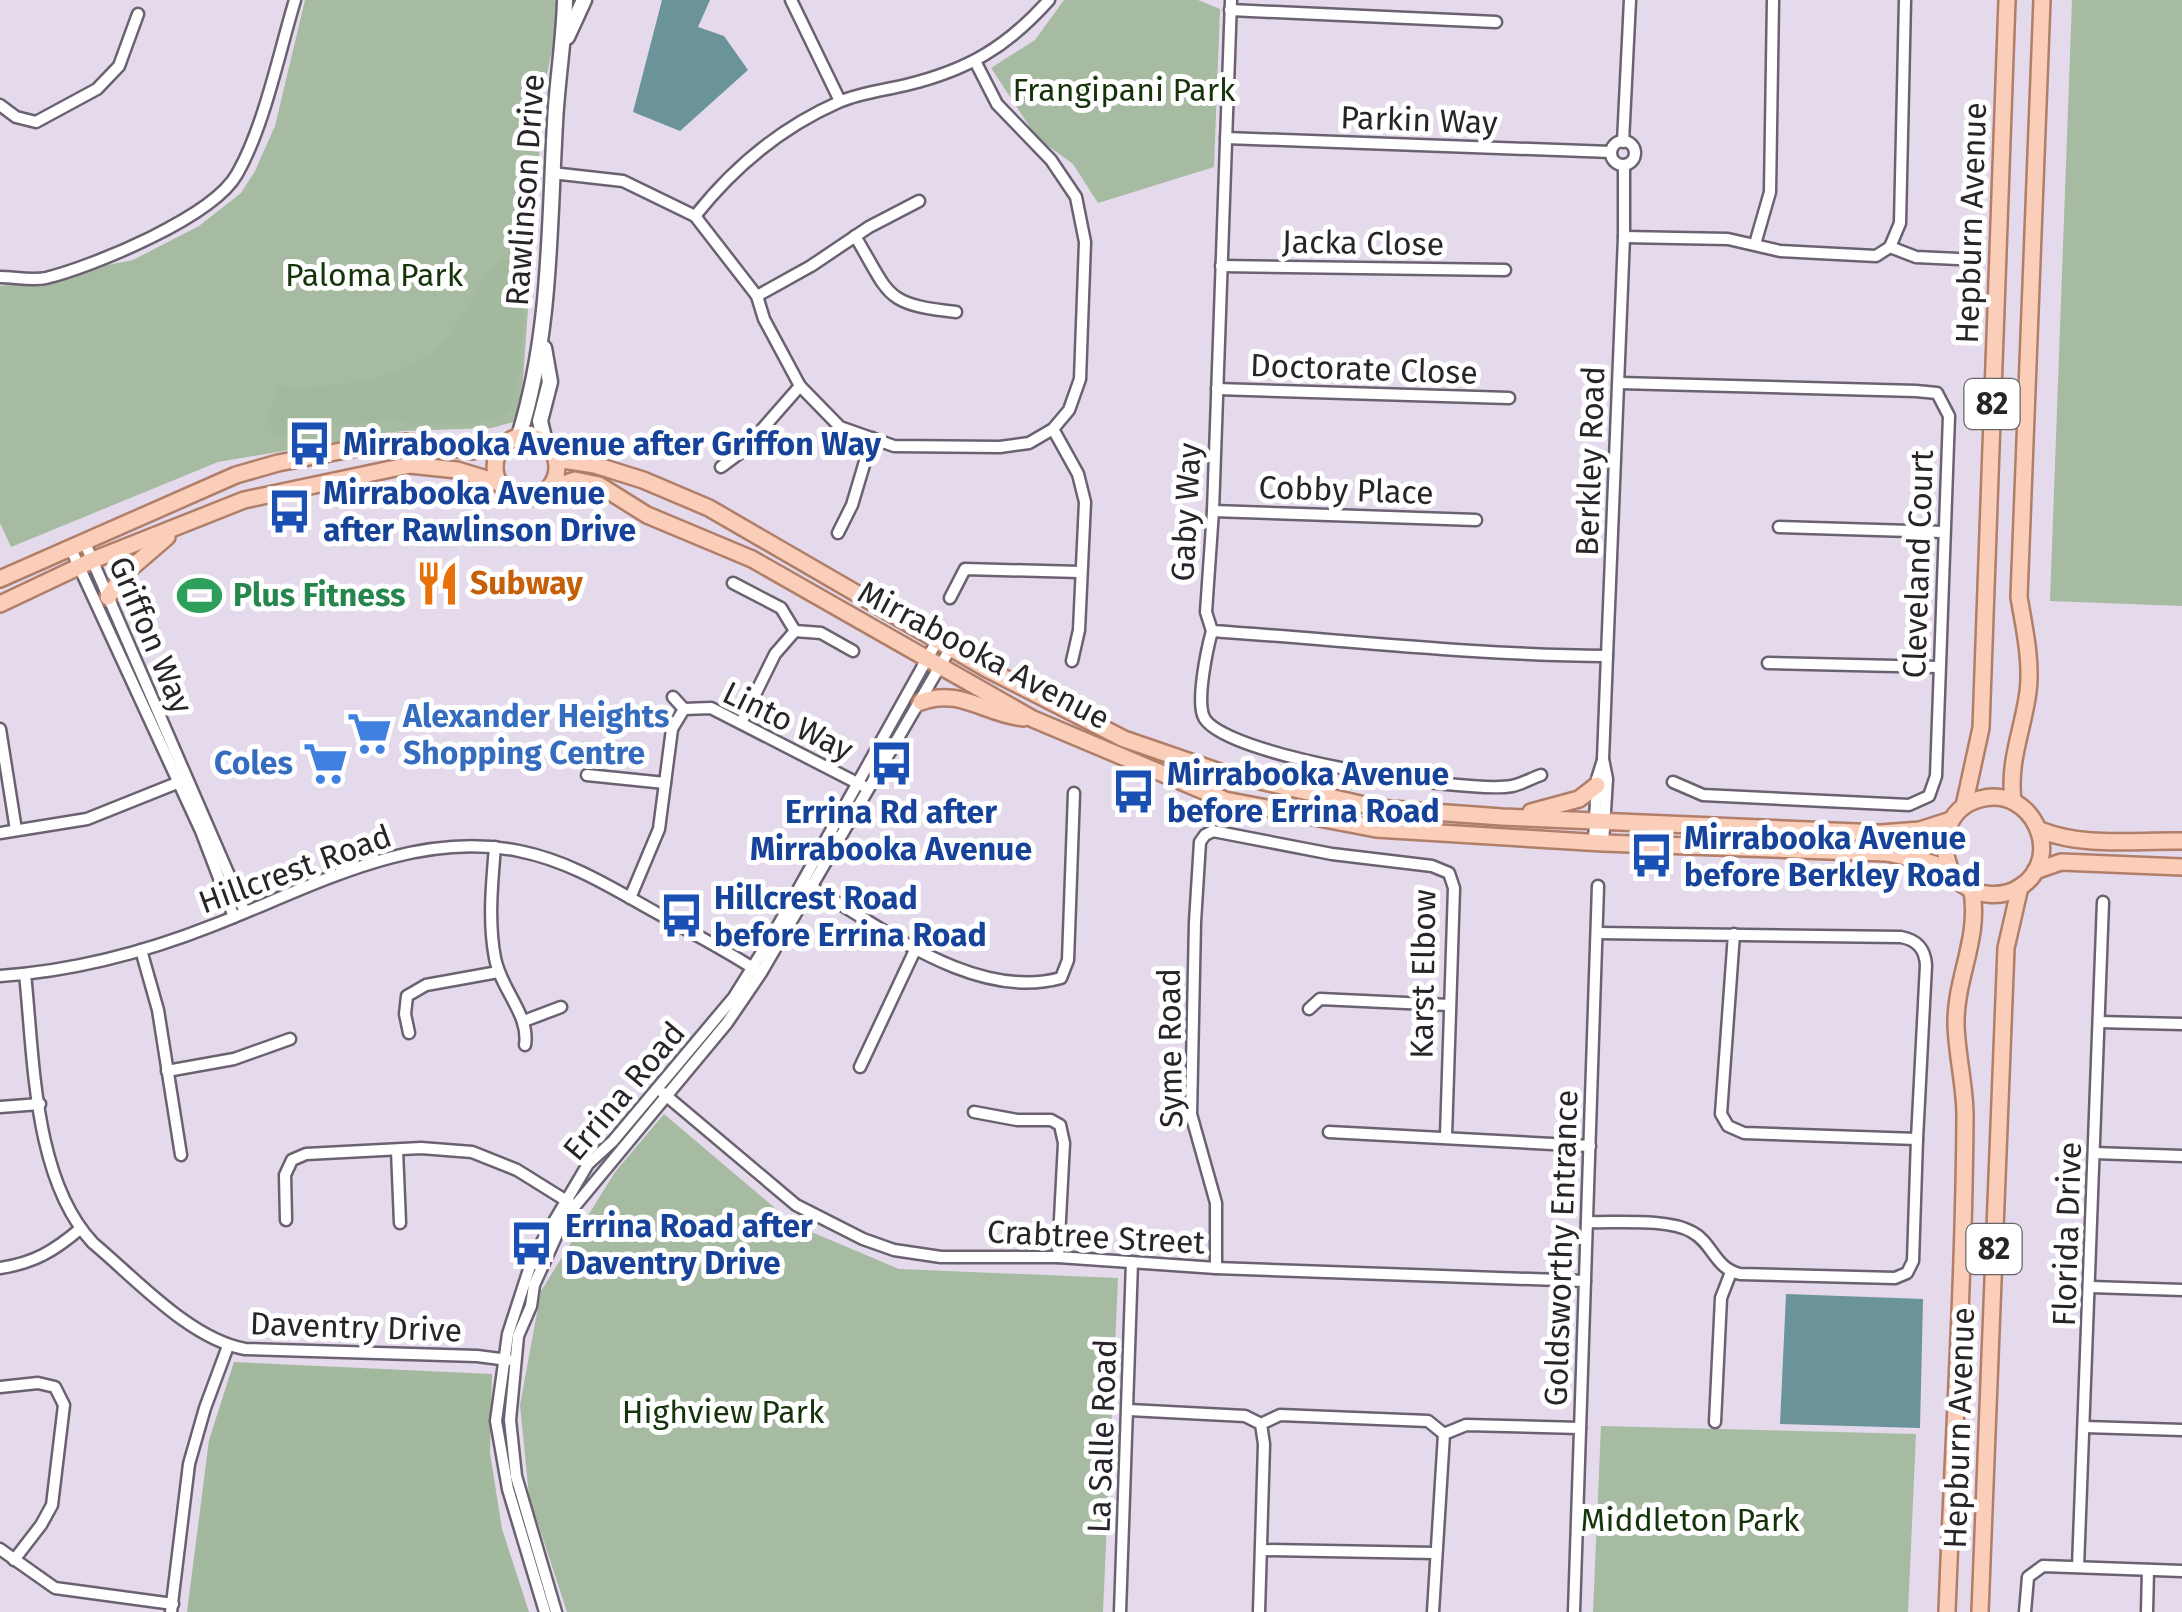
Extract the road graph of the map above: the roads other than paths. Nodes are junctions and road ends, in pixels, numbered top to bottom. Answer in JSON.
{"nodes":[{"id":1,"x":295,"y":0,"type":"edge"},
{"id":2,"x":565,"y":0,"type":"edge"},
{"id":3,"x":580,"y":0,"type":"edge"},
{"id":4,"x":790,"y":0,"type":"edge"},
{"id":5,"x":1049,"y":0,"type":"edge"},
{"id":6,"x":1630,"y":0,"type":"edge"},
{"id":7,"x":1773,"y":0,"type":"edge"},
{"id":8,"x":1905,"y":0,"type":"edge"},
{"id":9,"x":2007,"y":0,"type":"edge"},
{"id":10,"x":2042,"y":0,"type":"edge"},
{"id":11,"x":1230,"y":5,"type":"edge"},
{"id":12,"x":138,"y":14,"type":"dead end"},
{"id":13,"x":1496,"y":22,"type":"dead end"},
{"id":14,"x":564,"y":42,"type":"junction"},
{"id":15,"x":976,"y":63,"type":"junction"},
{"id":16,"x":840,"y":101,"type":"junction"},
{"id":17,"x":0,"y":105,"type":"edge"},
{"id":18,"x":1226,"y":138,"type":"junction"},
{"id":19,"x":1624,"y":142,"type":"junction"},
{"id":20,"x":1611,"y":152,"type":"junction"},
{"id":21,"x":1624,"y":165,"type":"junction"},
{"id":22,"x":552,"y":173,"type":"junction"},
{"id":23,"x":919,"y":201,"type":"dead end"},
{"id":24,"x":695,"y":216,"type":"junction"},
{"id":25,"x":855,"y":236,"type":"junction"},
{"id":26,"x":1624,"y":237,"type":"junction"},
{"id":27,"x":1755,"y":244,"type":"junction"},
{"id":28,"x":1890,"y":247,"type":"junction"},
{"id":29,"x":1958,"y":259,"type":"dead end"},
{"id":30,"x":1221,"y":266,"type":"junction"},
{"id":31,"x":1505,"y":270,"type":"dead end"},
{"id":32,"x":0,"y":277,"type":"edge"},
{"id":33,"x":757,"y":296,"type":"junction"},
{"id":34,"x":956,"y":312,"type":"dead end"},
{"id":35,"x":543,"y":342,"type":"junction"},
{"id":36,"x":1618,"y":383,"type":"junction"},
{"id":37,"x":800,"y":386,"type":"junction"},
{"id":38,"x":1217,"y":390,"type":"junction"},
{"id":39,"x":1509,"y":398,"type":"dead end"},
{"id":40,"x":1053,"y":429,"type":"junction"},
{"id":41,"x":520,"y":436,"type":"junction"},
{"id":42,"x":872,"y":438,"type":"junction"},
{"id":43,"x":546,"y":442,"type":"junction"},
{"id":44,"x":502,"y":446,"type":"junction"},
{"id":45,"x":556,"y":459,"type":"junction"},
{"id":46,"x":721,"y":467,"type":"dead end"},
{"id":47,"x":500,"y":483,"type":"junction"},
{"id":48,"x":546,"y":490,"type":"junction"},
{"id":49,"x":1213,"y":511,"type":"junction"},
{"id":50,"x":1476,"y":520,"type":"dead end"},
{"id":51,"x":190,"y":521,"type":"junction"},
{"id":52,"x":1779,"y":527,"type":"dead end"},
{"id":53,"x":838,"y":532,"type":"dead end"},
{"id":54,"x":1944,"y":532,"type":"junction"},
{"id":55,"x":77,"y":544,"type":"junction"},
{"id":56,"x":86,"y":564,"type":"junction"},
{"id":57,"x":1080,"y":572,"type":"junction"},
{"id":58,"x":0,"y":579,"type":"edge"},
{"id":59,"x":733,"y":583,"type":"dead end"},
{"id":60,"x":108,"y":597,"type":"junction"},
{"id":61,"x":950,"y":598,"type":"dead end"},
{"id":62,"x":0,"y":604,"type":"edge"},
{"id":63,"x":795,"y":631,"type":"junction"},
{"id":64,"x":1212,"y":631,"type":"junction"},
{"id":65,"x":944,"y":645,"type":"junction"},
{"id":66,"x":853,"y":651,"type":"dead end"},
{"id":67,"x":1606,"y":656,"type":"junction"},
{"id":68,"x":1072,"y":661,"type":"dead end"},
{"id":69,"x":1768,"y":663,"type":"dead end"},
{"id":70,"x":934,"y":664,"type":"junction"},
{"id":71,"x":1938,"y":668,"type":"junction"},
{"id":72,"x":673,"y":697,"type":"dead end"},
{"id":73,"x":921,"y":702,"type":"junction"},
{"id":74,"x":684,"y":709,"type":"junction"},
{"id":75,"x":1033,"y":719,"type":"junction"},
{"id":76,"x":741,"y":723,"type":"junction"},
{"id":77,"x":0,"y":729,"type":"edge"},
{"id":78,"x":1603,"y":760,"type":"junction"},
{"id":79,"x":588,"y":775,"type":"dead end"},
{"id":80,"x":1541,"y":775,"type":"dead end"},
{"id":81,"x":183,"y":780,"type":"junction"},
{"id":82,"x":1673,"y":782,"type":"dead end"},
{"id":83,"x":666,"y":783,"type":"junction"},
{"id":84,"x":1597,"y":785,"type":"junction"},
{"id":85,"x":864,"y":786,"type":"junction"},
{"id":86,"x":1074,"y":794,"type":"dead end"},
{"id":87,"x":2013,"y":800,"type":"junction"},
{"id":88,"x":1964,"y":806,"type":"junction"},
{"id":89,"x":1502,"y":817,"type":"junction"},
{"id":90,"x":1951,"y":820,"type":"junction"},
{"id":91,"x":1600,"y":821,"type":"junction"},
{"id":92,"x":16,"y":830,"type":"junction"},
{"id":93,"x":2040,"y":830,"type":"junction"},
{"id":94,"x":1213,"y":831,"type":"joint"},
{"id":95,"x":0,"y":832,"type":"edge"},
{"id":96,"x":2182,"y":841,"type":"edge"},
{"id":97,"x":1599,"y":843,"type":"junction"},
{"id":98,"x":496,"y":847,"type":"junction"},
{"id":99,"x":2182,"y":867,"type":"edge"},
{"id":100,"x":2035,"y":872,"type":"junction"},
{"id":101,"x":1952,"y":873,"type":"junction"},
{"id":102,"x":807,"y":885,"type":"junction"},
{"id":103,"x":1598,"y":886,"type":"dead end"},
{"id":104,"x":2020,"y":887,"type":"junction"},
{"id":105,"x":1972,"y":890,"type":"junction"},
{"id":106,"x":630,"y":898,"type":"junction"},
{"id":107,"x":2103,"y":902,"type":"dead end"},
{"id":108,"x":239,"y":915,"type":"junction"},
{"id":109,"x":1598,"y":932,"type":"junction"},
{"id":110,"x":1734,"y":934,"type":"junction"},
{"id":111,"x":916,"y":948,"type":"junction"},
{"id":112,"x":142,"y":950,"type":"junction"},
{"id":113,"x":757,"y":970,"type":"junction"},
{"id":114,"x":498,"y":972,"type":"junction"},
{"id":115,"x":25,"y":974,"type":"junction"},
{"id":116,"x":0,"y":976,"type":"edge"},
{"id":117,"x":1449,"y":1005,"type":"junction"},
{"id":118,"x":561,"y":1007,"type":"dead end"},
{"id":119,"x":1310,"y":1008,"type":"dead end"},
{"id":120,"x":524,"y":1021,"type":"junction"},
{"id":121,"x":2099,"y":1022,"type":"junction"},
{"id":122,"x":2182,"y":1024,"type":"edge"},
{"id":123,"x":408,"y":1033,"type":"dead end"},
{"id":124,"x":290,"y":1039,"type":"dead end"},
{"id":125,"x":525,"y":1045,"type":"dead end"},
{"id":126,"x":860,"y":1067,"type":"dead end"},
{"id":127,"x":167,"y":1070,"type":"junction"},
{"id":128,"x":662,"y":1092,"type":"junction"},
{"id":129,"x":40,"y":1104,"type":"junction"},
{"id":130,"x":0,"y":1107,"type":"edge"},
{"id":131,"x":974,"y":1112,"type":"dead end"},
{"id":132,"x":1330,"y":1132,"type":"dead end"},
{"id":133,"x":1446,"y":1136,"type":"junction"},
{"id":134,"x":1916,"y":1139,"type":"junction"},
{"id":135,"x":1590,"y":1146,"type":"junction"},
{"id":136,"x":398,"y":1150,"type":"junction"},
{"id":137,"x":2094,"y":1152,"type":"junction"},
{"id":138,"x":181,"y":1155,"type":"dead end"},
{"id":139,"x":2182,"y":1156,"type":"edge"},
{"id":140,"x":570,"y":1203,"type":"junction"},
{"id":141,"x":286,"y":1220,"type":"dead end"},
{"id":142,"x":1587,"y":1222,"type":"junction"},
{"id":143,"x":400,"y":1223,"type":"dead end"},
{"id":144,"x":80,"y":1229,"type":"junction"},
{"id":145,"x":1058,"y":1257,"type":"junction"},
{"id":146,"x":1132,"y":1262,"type":"junction"},
{"id":147,"x":0,"y":1268,"type":"edge"},
{"id":148,"x":1216,"y":1268,"type":"junction"},
{"id":149,"x":1732,"y":1272,"type":"junction"},
{"id":150,"x":1585,"y":1282,"type":"junction"},
{"id":151,"x":2091,"y":1287,"type":"junction"},
{"id":152,"x":2182,"y":1290,"type":"edge"},
{"id":153,"x":228,"y":1346,"type":"junction"},
{"id":154,"x":510,"y":1361,"type":"junction"},
{"id":155,"x":0,"y":1388,"type":"edge"},
{"id":156,"x":1129,"y":1410,"type":"junction"},
{"id":157,"x":1716,"y":1422,"type":"dead end"},
{"id":158,"x":1260,"y":1424,"type":"junction"},
{"id":159,"x":2085,"y":1427,"type":"junction"},
{"id":160,"x":1580,"y":1428,"type":"junction"},
{"id":161,"x":2182,"y":1430,"type":"edge"},
{"id":162,"x":1444,"y":1434,"type":"junction"},
{"id":163,"x":0,"y":1549,"type":"edge"},
{"id":164,"x":1263,"y":1550,"type":"junction"},
{"id":165,"x":1435,"y":1553,"type":"junction"},
{"id":166,"x":14,"y":1560,"type":"junction"},
{"id":167,"x":2078,"y":1566,"type":"junction"},
{"id":168,"x":2148,"y":1570,"type":"junction"},
{"id":169,"x":2182,"y":1571,"type":"edge"},
{"id":170,"x":172,"y":1608,"type":"edge"},
{"id":171,"x":544,"y":1612,"type":"edge"},
{"id":172,"x":556,"y":1612,"type":"edge"},
{"id":173,"x":1120,"y":1612,"type":"edge"},
{"id":174,"x":1260,"y":1612,"type":"edge"},
{"id":175,"x":1433,"y":1612,"type":"edge"},
{"id":176,"x":1574,"y":1612,"type":"edge"},
{"id":177,"x":1947,"y":1612,"type":"edge"},
{"id":178,"x":1980,"y":1612,"type":"edge"},
{"id":179,"x":2025,"y":1612,"type":"edge"},
{"id":180,"x":2147,"y":1612,"type":"edge"}],
"edges":[{"from":1,"to":32,"type":"street"},
{"from":2,"to":14,"type":"street","name":"Rawlinson Drive"},
{"from":3,"to":14,"type":"street","name":"Rawlinson Drive"},
{"from":4,"to":16,"type":"street"},
{"from":5,"to":15,"type":"street"},
{"from":6,"to":19,"type":"street"},
{"from":7,"to":27,"type":"street"},
{"from":8,"to":28,"type":"street"},
{"from":9,"to":88,"type":"main road","name":"Hepburn Avenue","number":"82"},
{"from":10,"to":87,"type":"main road","name":"Hepburn Avenue","number":"82"},
{"from":11,"to":13,"type":"street"},
{"from":11,"to":18,"type":"street","name":"Gaby Way"},
{"from":12,"to":17,"type":"street"},
{"from":14,"to":22,"type":"street","name":"Rawlinson Drive"},
{"from":15,"to":16,"type":"street"},
{"from":15,"to":40,"type":"street"},
{"from":16,"to":24,"type":"street"},
{"from":18,"to":20,"type":"street","name":"Parkin Way"},
{"from":18,"to":30,"type":"street","name":"Gaby Way"},
{"from":19,"to":20,"type":"street"},
{"from":19,"to":21,"type":"street"},
{"from":20,"to":21,"type":"street"},
{"from":21,"to":26,"type":"street","name":"Berkley Road"},
{"from":22,"to":24,"type":"street"},
{"from":22,"to":35,"type":"street","name":"Rawlinson Drive"},
{"from":23,"to":25,"type":"street"},
{"from":24,"to":33,"type":"street"},
{"from":25,"to":33,"type":"street"},
{"from":25,"to":34,"type":"street"},
{"from":26,"to":27,"type":"street"},
{"from":26,"to":36,"type":"street","name":"Berkley Road"},
{"from":27,"to":28,"type":"street"},
{"from":28,"to":29,"type":"street"},
{"from":30,"to":31,"type":"street","name":"Jacka Close"},
{"from":30,"to":38,"type":"street","name":"Gaby Way"},
{"from":33,"to":37,"type":"street"},
{"from":35,"to":41,"type":"street","name":"Rawlinson Drive"},
{"from":35,"to":43,"type":"street","name":"Rawlinson Drive"},
{"from":36,"to":54,"type":"street","name":"Cleveland Court"},
{"from":36,"to":67,"type":"street","name":"Berkley Road"},
{"from":37,"to":42,"type":"street"},
{"from":37,"to":46,"type":"street"},
{"from":38,"to":39,"type":"street","name":"Doctorate Close"},
{"from":38,"to":49,"type":"street","name":"Gaby Way"},
{"from":40,"to":42,"type":"street"},
{"from":40,"to":57,"type":"street"},
{"from":41,"to":43,"type":"main road"},
{"from":41,"to":44,"type":"main road"},
{"from":42,"to":53,"type":"street"},
{"from":43,"to":45,"type":"main road"},
{"from":44,"to":47,"type":"main road"},
{"from":44,"to":55,"type":"main road"},
{"from":45,"to":48,"type":"main road"},
{"from":45,"to":65,"type":"main road","name":"Mirrabooka Avenue"},
{"from":47,"to":48,"type":"main road","name":"Mirrabooka Avenue"},
{"from":47,"to":51,"type":"main road","name":"Mirrabooka Avenue"},
{"from":48,"to":70,"type":"main road","name":"Mirrabooka Avenue"},
{"from":49,"to":50,"type":"street","name":"Cobby Place"},
{"from":49,"to":64,"type":"street","name":"Gaby Way"},
{"from":51,"to":56,"type":"main road","name":"Mirrabooka Avenue"},
{"from":51,"to":60,"type":"main road"},
{"from":52,"to":54,"type":"street"},
{"from":54,"to":71,"type":"street","name":"Cleveland Court"},
{"from":55,"to":56,"type":"street","name":"Griffon Way"},
{"from":55,"to":58,"type":"main road"},
{"from":56,"to":60,"type":"street","name":"Griffon Way"},
{"from":56,"to":62,"type":"main road","name":"Mirrabooka Avenue"},
{"from":56,"to":81,"type":"street","name":"Griffon Way"},
{"from":57,"to":61,"type":"street"},
{"from":57,"to":68,"type":"street"},
{"from":59,"to":63,"type":"street"},
{"from":60,"to":81,"type":"street","name":"Griffon Way"},
{"from":63,"to":66,"type":"street"},
{"from":63,"to":76,"type":"street"},
{"from":64,"to":67,"type":"street"},
{"from":64,"to":80,"type":"street","name":"Gaby Way"},
{"from":65,"to":70,"type":"street","name":"Errina Road"},
{"from":65,"to":89,"type":"main road","name":"Mirrabooka Avenue"},
{"from":67,"to":78,"type":"street","name":"Berkley Road"},
{"from":69,"to":71,"type":"street"},
{"from":70,"to":73,"type":"street","name":"Errina Road"},
{"from":70,"to":75,"type":"main road","name":"Mirrabooka Avenue"},
{"from":70,"to":85,"type":"street","name":"Errina Road"},
{"from":71,"to":82,"type":"street","name":"Cleveland Court"},
{"from":72,"to":74,"type":"street","name":"Linto Way"},
{"from":73,"to":75,"type":"main road"},
{"from":73,"to":85,"type":"street","name":"Errina Road"},
{"from":74,"to":76,"type":"street","name":"Linto Way"},
{"from":74,"to":83,"type":"street","name":"Linto Way"},
{"from":75,"to":97,"type":"main road","name":"Mirrabooka Avenue"},
{"from":76,"to":85,"type":"street","name":"Linto Way"},
{"from":77,"to":92,"type":"street"},
{"from":78,"to":84,"type":"street","name":"Berkley Road"},
{"from":78,"to":91,"type":"street","name":"Berkley Road"},
{"from":79,"to":83,"type":"street"},
{"from":81,"to":92,"type":"street"},
{"from":81,"to":108,"type":"street","name":"Griffon Way"},
{"from":83,"to":106,"type":"street","name":"Linto Way"},
{"from":84,"to":89,"type":"main road"},
{"from":84,"to":91,"type":"street","name":"Berkley Road"},
{"from":85,"to":102,"type":"street","name":"Errina Road"},
{"from":86,"to":111,"type":"street"},
{"from":87,"to":88,"type":"main road"},
{"from":87,"to":93,"type":"main road"},
{"from":88,"to":90,"type":"main road"},
{"from":89,"to":91,"type":"main road","name":"Mirrabooka Avenue"},
{"from":90,"to":91,"type":"main road","name":"Mirrabooka Avenue"},
{"from":90,"to":101,"type":"main road"},
{"from":91,"to":97,"type":"street","name":"Berkley Road"},
{"from":92,"to":95,"type":"street"},
{"from":93,"to":96,"type":"main road"},
{"from":93,"to":100,"type":"main road"},
{"from":94,"to":117,"type":"street","name":"Karst Elbow"},
{"from":94,"to":148,"type":"street","name":"Syme Road"},
{"from":97,"to":101,"type":"main road","name":"Mirrabooka Avenue"},
{"from":98,"to":106,"type":"street","name":"Hillcrest Road"},
{"from":98,"to":108,"type":"street","name":"Hillcrest Road"},
{"from":98,"to":114,"type":"street"},
{"from":99,"to":100,"type":"main road"},
{"from":100,"to":104,"type":"main road"},
{"from":101,"to":105,"type":"main road"},
{"from":102,"to":111,"type":"street"},
{"from":102,"to":113,"type":"street","name":"Errina Road"},
{"from":103,"to":109,"type":"street","name":"Goldsworthy Entrance"},
{"from":104,"to":105,"type":"main road"},
{"from":104,"to":178,"type":"main road","name":"Hepburn Avenue","number":"82"},
{"from":105,"to":177,"type":"main road","name":"Hepburn Avenue","number":"82"},
{"from":106,"to":113,"type":"street","name":"Hillcrest Road"},
{"from":107,"to":121,"type":"street","name":"Florida Drive"},
{"from":108,"to":112,"type":"street","name":"Hillcrest Road"},
{"from":109,"to":110,"type":"street"},
{"from":109,"to":135,"type":"street","name":"Goldsworthy Entrance"},
{"from":110,"to":134,"type":"street"},
{"from":110,"to":134,"type":"street"},
{"from":111,"to":126,"type":"street"},
{"from":112,"to":115,"type":"street","name":"Hillcrest Road"},
{"from":112,"to":127,"type":"street"},
{"from":113,"to":128,"type":"street","name":"Errina Road"},
{"from":114,"to":120,"type":"street"},
{"from":114,"to":123,"type":"street"},
{"from":115,"to":116,"type":"street","name":"Hillcrest Road"},
{"from":115,"to":129,"type":"street","name":"Daventry Drive"},
{"from":117,"to":119,"type":"street"},
{"from":117,"to":133,"type":"street","name":"Karst Elbow"},
{"from":118,"to":120,"type":"street"},
{"from":120,"to":125,"type":"street"},
{"from":121,"to":122,"type":"street"},
{"from":121,"to":137,"type":"street","name":"Florida Drive"},
{"from":124,"to":127,"type":"street"},
{"from":127,"to":138,"type":"street"},
{"from":128,"to":140,"type":"street","name":"Errina Road"},
{"from":128,"to":145,"type":"street","name":"Crabtree Street"},
{"from":129,"to":130,"type":"street"},
{"from":129,"to":144,"type":"street","name":"Daventry Drive"},
{"from":131,"to":145,"type":"street"},
{"from":132,"to":133,"type":"street"},
{"from":133,"to":135,"type":"street"},
{"from":134,"to":149,"type":"street"},
{"from":135,"to":142,"type":"street","name":"Goldsworthy Entrance"},
{"from":136,"to":140,"type":"street"},
{"from":136,"to":141,"type":"street"},
{"from":136,"to":143,"type":"street"},
{"from":137,"to":139,"type":"street"},
{"from":137,"to":151,"type":"street","name":"Florida Drive"},
{"from":140,"to":154,"type":"street","name":"Errina Road"},
{"from":142,"to":149,"type":"street"},
{"from":142,"to":150,"type":"street","name":"Goldsworthy Entrance"},
{"from":144,"to":147,"type":"street"},
{"from":144,"to":153,"type":"street","name":"Daventry Drive"},
{"from":145,"to":146,"type":"street","name":"Crabtree Street"},
{"from":146,"to":148,"type":"street","name":"Crabtree Street"},
{"from":146,"to":156,"type":"street","name":"La Salle Road"},
{"from":148,"to":150,"type":"street","name":"Crabtree Street"},
{"from":149,"to":157,"type":"street"},
{"from":150,"to":160,"type":"street","name":"Goldsworthy Entrance"},
{"from":151,"to":152,"type":"street"},
{"from":151,"to":159,"type":"street","name":"Florida Drive"},
{"from":153,"to":154,"type":"street","name":"Daventry Drive"},
{"from":153,"to":170,"type":"street"},
{"from":154,"to":171,"type":"street","name":"Errina Road"},
{"from":154,"to":172,"type":"street","name":"Errina Road"},
{"from":155,"to":166,"type":"street"},
{"from":156,"to":158,"type":"street"},
{"from":156,"to":173,"type":"street","name":"La Salle Road"},
{"from":158,"to":162,"type":"street"},
{"from":158,"to":164,"type":"street"},
{"from":159,"to":161,"type":"street"},
{"from":159,"to":167,"type":"street","name":"Florida Drive"},
{"from":160,"to":162,"type":"street"},
{"from":160,"to":176,"type":"street","name":"Goldsworthy Entrance"},
{"from":162,"to":165,"type":"street"},
{"from":163,"to":166,"type":"street"},
{"from":164,"to":165,"type":"street"},
{"from":164,"to":174,"type":"street"},
{"from":165,"to":175,"type":"street"},
{"from":166,"to":170,"type":"street"},
{"from":167,"to":168,"type":"street"},
{"from":167,"to":179,"type":"street"},
{"from":168,"to":169,"type":"street"},
{"from":168,"to":180,"type":"street"}]}
